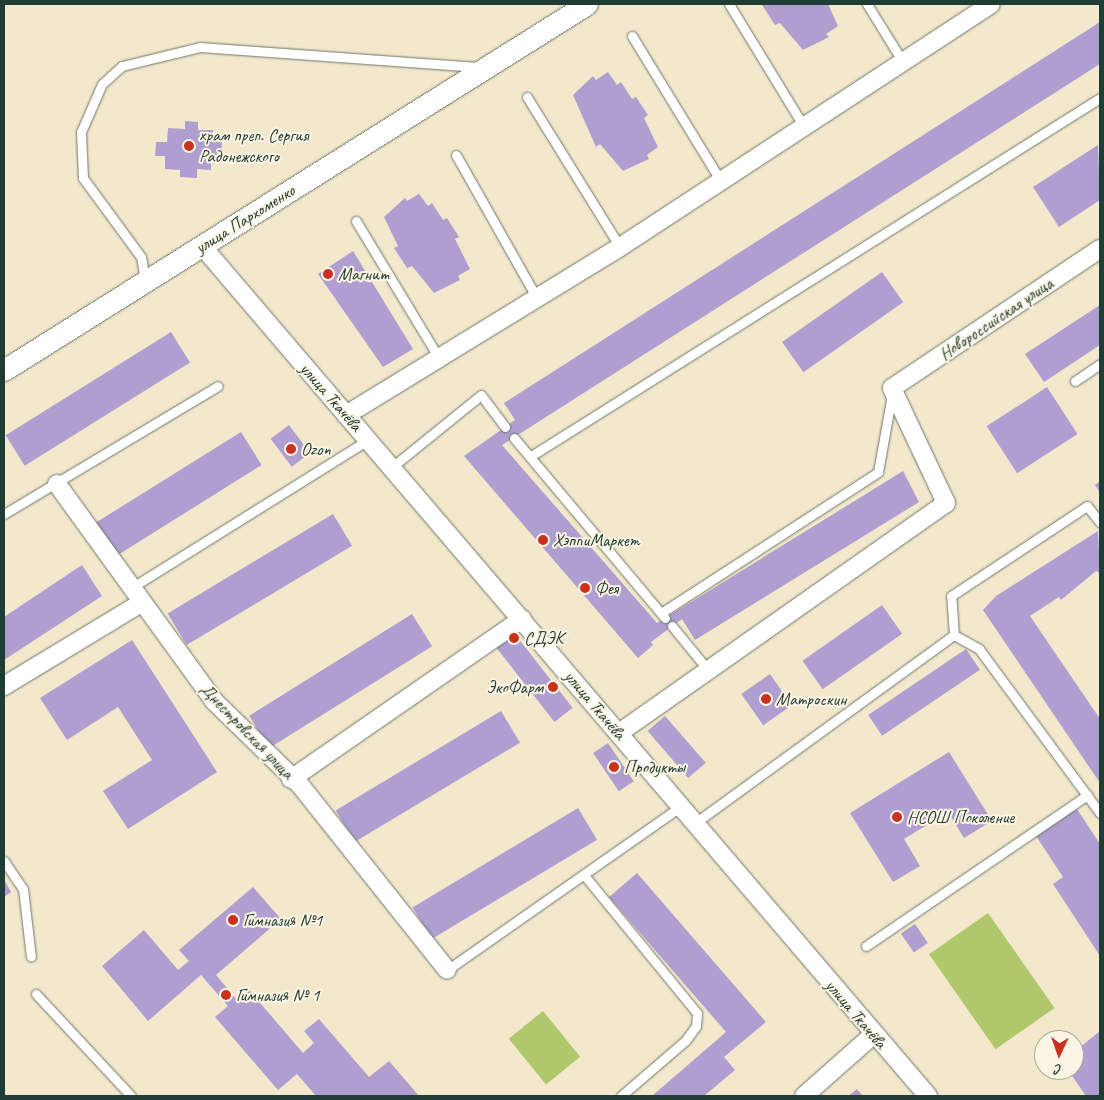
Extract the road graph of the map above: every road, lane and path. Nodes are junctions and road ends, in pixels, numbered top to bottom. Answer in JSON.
{"nodes":[{"id":1,"x":587,"y":4,"type":"edge"},
{"id":2,"x":729,"y":4,"type":"edge"},
{"id":3,"x":867,"y":4,"type":"edge"},
{"id":4,"x":991,"y":4,"type":"edge"},
{"id":5,"x":632,"y":36,"type":"dead end"},
{"id":6,"x":903,"y":62,"type":"junction"},
{"id":7,"x":486,"y":68,"type":"junction"},
{"id":8,"x":527,"y":98,"type":"dead end"},
{"id":9,"x":1100,"y":98,"type":"edge"},
{"id":10,"x":804,"y":126,"type":"junction"},
{"id":11,"x":456,"y":155,"type":"dead end"},
{"id":12,"x":722,"y":181,"type":"junction"},
{"id":13,"x":356,"y":221,"type":"dead end"},
{"id":14,"x":202,"y":246,"type":"junction"},
{"id":15,"x":620,"y":247,"type":"junction"},
{"id":16,"x":1100,"y":249,"type":"edge"},
{"id":17,"x":145,"y":282,"type":"junction"},
{"id":18,"x":537,"y":298,"type":"junction"},
{"id":19,"x":439,"y":358,"type":"junction"},
{"id":20,"x":1100,"y":364,"type":"edge"},
{"id":21,"x":4,"y":370,"type":"edge"},
{"id":22,"x":1075,"y":380,"type":"dead end"},
{"id":23,"x":218,"y":386,"type":"dead end"},
{"id":24,"x":892,"y":388,"type":"junction"},
{"id":25,"x":346,"y":415,"type":"junction"},
{"id":26,"x":504,"y":427,"type":"dead end"},
{"id":27,"x":514,"y":438,"type":"dead end"},
{"id":28,"x":368,"y":440,"type":"junction"},
{"id":29,"x":531,"y":456,"type":"junction"},
{"id":30,"x":392,"y":467,"type":"junction"},
{"id":31,"x":57,"y":484,"type":"junction"},
{"id":32,"x":4,"y":514,"type":"edge"},
{"id":33,"x":1100,"y":522,"type":"edge"},
{"id":34,"x":130,"y":588,"type":"junction"},
{"id":35,"x":141,"y":603,"type":"junction"},
{"id":36,"x":522,"y":619,"type":"junction"},
{"id":37,"x":672,"y":626,"type":"dead end"},
{"id":38,"x":954,"y":635,"type":"junction"},
{"id":39,"x":708,"y":670,"type":"junction"},
{"id":40,"x":4,"y":686,"type":"edge"},
{"id":41,"x":618,"y":733,"type":"junction"},
{"id":42,"x":291,"y":779,"type":"junction"},
{"id":43,"x":1087,"y":795,"type":"junction"},
{"id":44,"x":681,"y":806,"type":"junction"},
{"id":45,"x":1100,"y":813,"type":"edge"},
{"id":46,"x":695,"y":823,"type":"junction"},
{"id":47,"x":4,"y":861,"type":"edge"},
{"id":48,"x":584,"y":875,"type":"junction"},
{"id":49,"x":866,"y":946,"type":"dead end"},
{"id":50,"x":32,"y":957,"type":"dead end"},
{"id":51,"x":447,"y":970,"type":"joint"},
{"id":52,"x":36,"y":994,"type":"dead end"},
{"id":53,"x":873,"y":1035,"type":"junction"},
{"id":54,"x":131,"y":1096,"type":"edge"},
{"id":55,"x":621,"y":1096,"type":"edge"},
{"id":56,"x":804,"y":1096,"type":"edge"},
{"id":57,"x":928,"y":1096,"type":"edge"}],
"edges":[{"from":1,"to":7,"type":"street","name":"улица Пархоменко"},
{"from":2,"to":10,"type":"lane"},
{"from":3,"to":6,"type":"lane"},
{"from":4,"to":6,"type":"street"},
{"from":5,"to":12,"type":"lane"},
{"from":6,"to":10,"type":"street"},
{"from":7,"to":14,"type":"street","name":"улица Пархоменко"},
{"from":7,"to":17,"type":"lane"},
{"from":8,"to":15,"type":"lane"},
{"from":9,"to":29,"type":"lane"},
{"from":10,"to":12,"type":"street"},
{"from":11,"to":18,"type":"lane"},
{"from":12,"to":15,"type":"street"},
{"from":13,"to":19,"type":"lane"},
{"from":14,"to":17,"type":"street","name":"улица Пархоменко"},
{"from":14,"to":25,"type":"street","name":"улица Ткачёва"},
{"from":15,"to":18,"type":"street"},
{"from":16,"to":24,"type":"street","name":"Новороссийская улица"},
{"from":17,"to":21,"type":"street","name":"улица Пархоменко"},
{"from":18,"to":19,"type":"street"},
{"from":19,"to":25,"type":"street"},
{"from":20,"to":22,"type":"lane"},
{"from":23,"to":31,"type":"lane"},
{"from":24,"to":29,"type":"lane"},
{"from":24,"to":39,"type":"street"},
{"from":25,"to":28,"type":"street","name":"улица Ткачёва"},
{"from":26,"to":30,"type":"lane"},
{"from":27,"to":29,"type":"lane"},
{"from":28,"to":30,"type":"street","name":"улица Ткачёва"},
{"from":28,"to":34,"type":"lane"},
{"from":30,"to":36,"type":"street","name":"улица Ткачёва"},
{"from":31,"to":32,"type":"lane"},
{"from":31,"to":34,"type":"street","name":"Днестровская улица"},
{"from":33,"to":38,"type":"lane"},
{"from":34,"to":35,"type":"street","name":"Днестровская улица"},
{"from":35,"to":40,"type":"street"},
{"from":35,"to":42,"type":"street","name":"Днестровская улица"},
{"from":36,"to":41,"type":"street","name":"улица Ткачёва"},
{"from":36,"to":42,"type":"street"},
{"from":37,"to":39,"type":"lane"},
{"from":38,"to":43,"type":"lane"},
{"from":38,"to":46,"type":"lane"},
{"from":39,"to":41,"type":"street"},
{"from":41,"to":44,"type":"street","name":"улица Ткачёва"},
{"from":42,"to":51,"type":"street","name":"Днестровская улица"},
{"from":43,"to":45,"type":"lane"},
{"from":43,"to":49,"type":"lane"},
{"from":44,"to":46,"type":"street","name":"улица Ткачёва"},
{"from":44,"to":48,"type":"lane"},
{"from":46,"to":53,"type":"street","name":"улица Ткачёва"},
{"from":47,"to":50,"type":"lane"},
{"from":48,"to":51,"type":"lane"},
{"from":48,"to":55,"type":"lane"},
{"from":52,"to":54,"type":"lane"},
{"from":53,"to":56,"type":"street"},
{"from":53,"to":57,"type":"street","name":"улица Ткачёва"}]}
